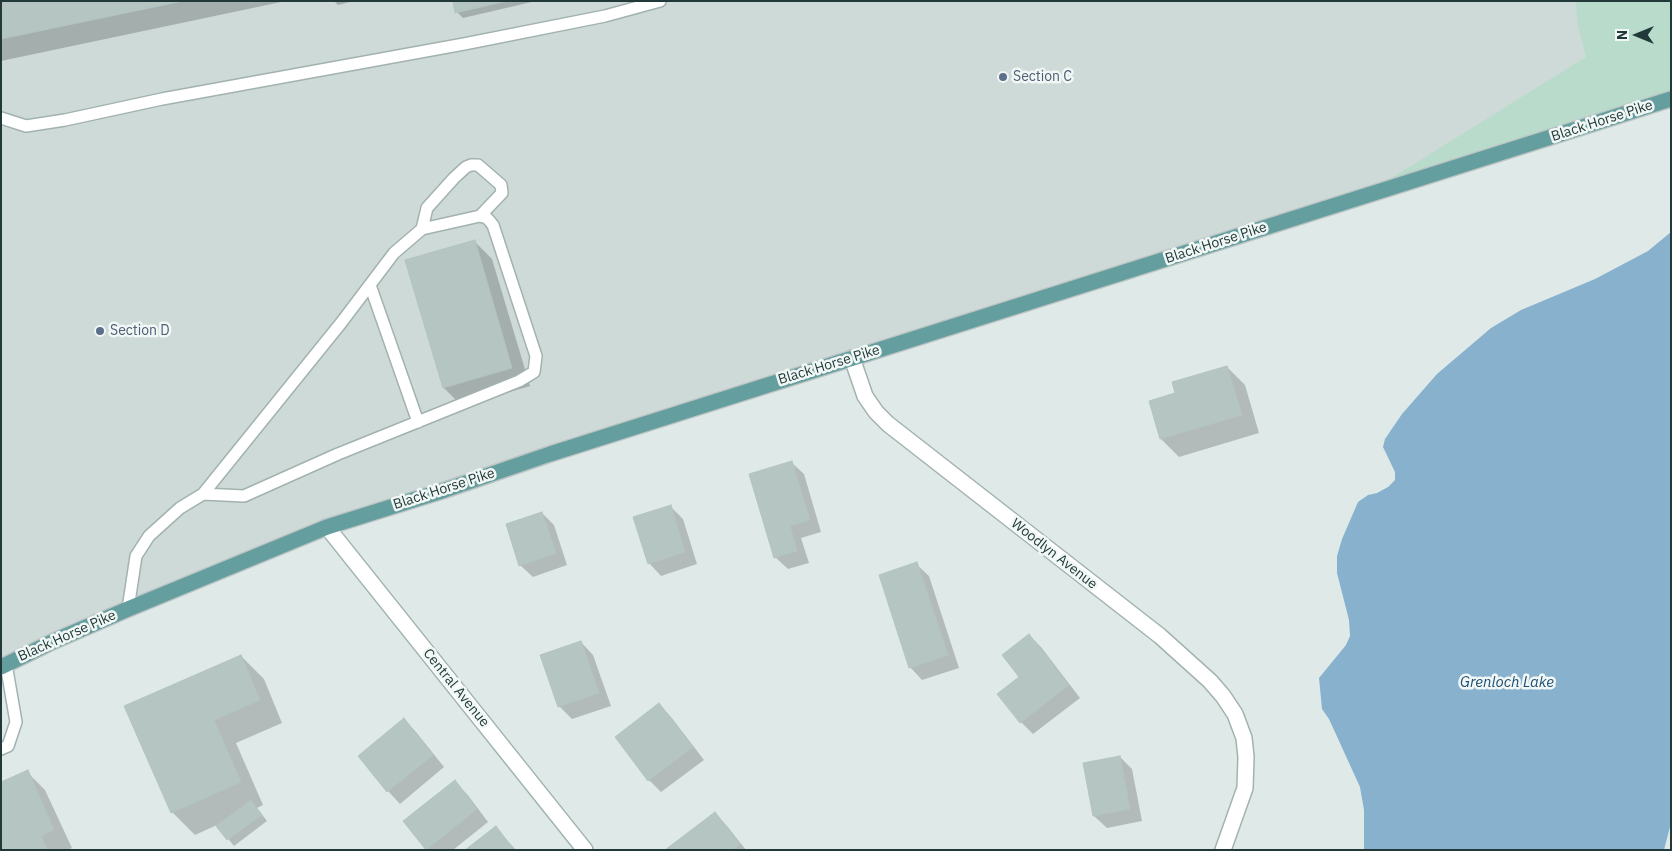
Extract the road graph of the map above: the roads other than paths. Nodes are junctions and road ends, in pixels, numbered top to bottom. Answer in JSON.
{"nodes":[{"id":1,"x":660,"y":1,"type":"edge"},
{"id":2,"x":1671,"y":99,"type":"edge"},
{"id":3,"x":1,"y":118,"type":"edge"},
{"id":4,"x":480,"y":216,"type":"junction"},
{"id":5,"x":422,"y":229,"type":"junction"},
{"id":6,"x":370,"y":285,"type":"junction"},
{"id":7,"x":852,"y":358,"type":"junction"},
{"id":8,"x":421,"y":421,"type":"junction"},
{"id":9,"x":203,"y":494,"type":"junction"},
{"id":10,"x":327,"y":527,"type":"junction"},
{"id":11,"x":128,"y":609,"type":"junction"},
{"id":12,"x":3,"y":665,"type":"edge"},
{"id":13,"x":1,"y":750,"type":"edge"},
{"id":14,"x":585,"y":850,"type":"edge"},
{"id":15,"x":1223,"y":850,"type":"edge"}],
"edges":[{"from":1,"to":3,"type":"lane"},
{"from":2,"to":7,"type":"main road","name":"Black Horse Pike"},
{"from":4,"to":5,"type":"lane"},
{"from":4,"to":5,"type":"lane"},
{"from":4,"to":8,"type":"lane"},
{"from":5,"to":6,"type":"lane"},
{"from":6,"to":8,"type":"lane"},
{"from":6,"to":9,"type":"lane"},
{"from":7,"to":10,"type":"main road","name":"Black Horse Pike"},
{"from":7,"to":15,"type":"street","name":"Woodlyn Avenue"},
{"from":8,"to":9,"type":"lane"},
{"from":9,"to":11,"type":"lane"},
{"from":10,"to":11,"type":"main road","name":"Black Horse Pike"},
{"from":10,"to":14,"type":"street","name":"Central Avenue"},
{"from":11,"to":12,"type":"main road","name":"Black Horse Pike"},
{"from":12,"to":13,"type":"lane"}]}
